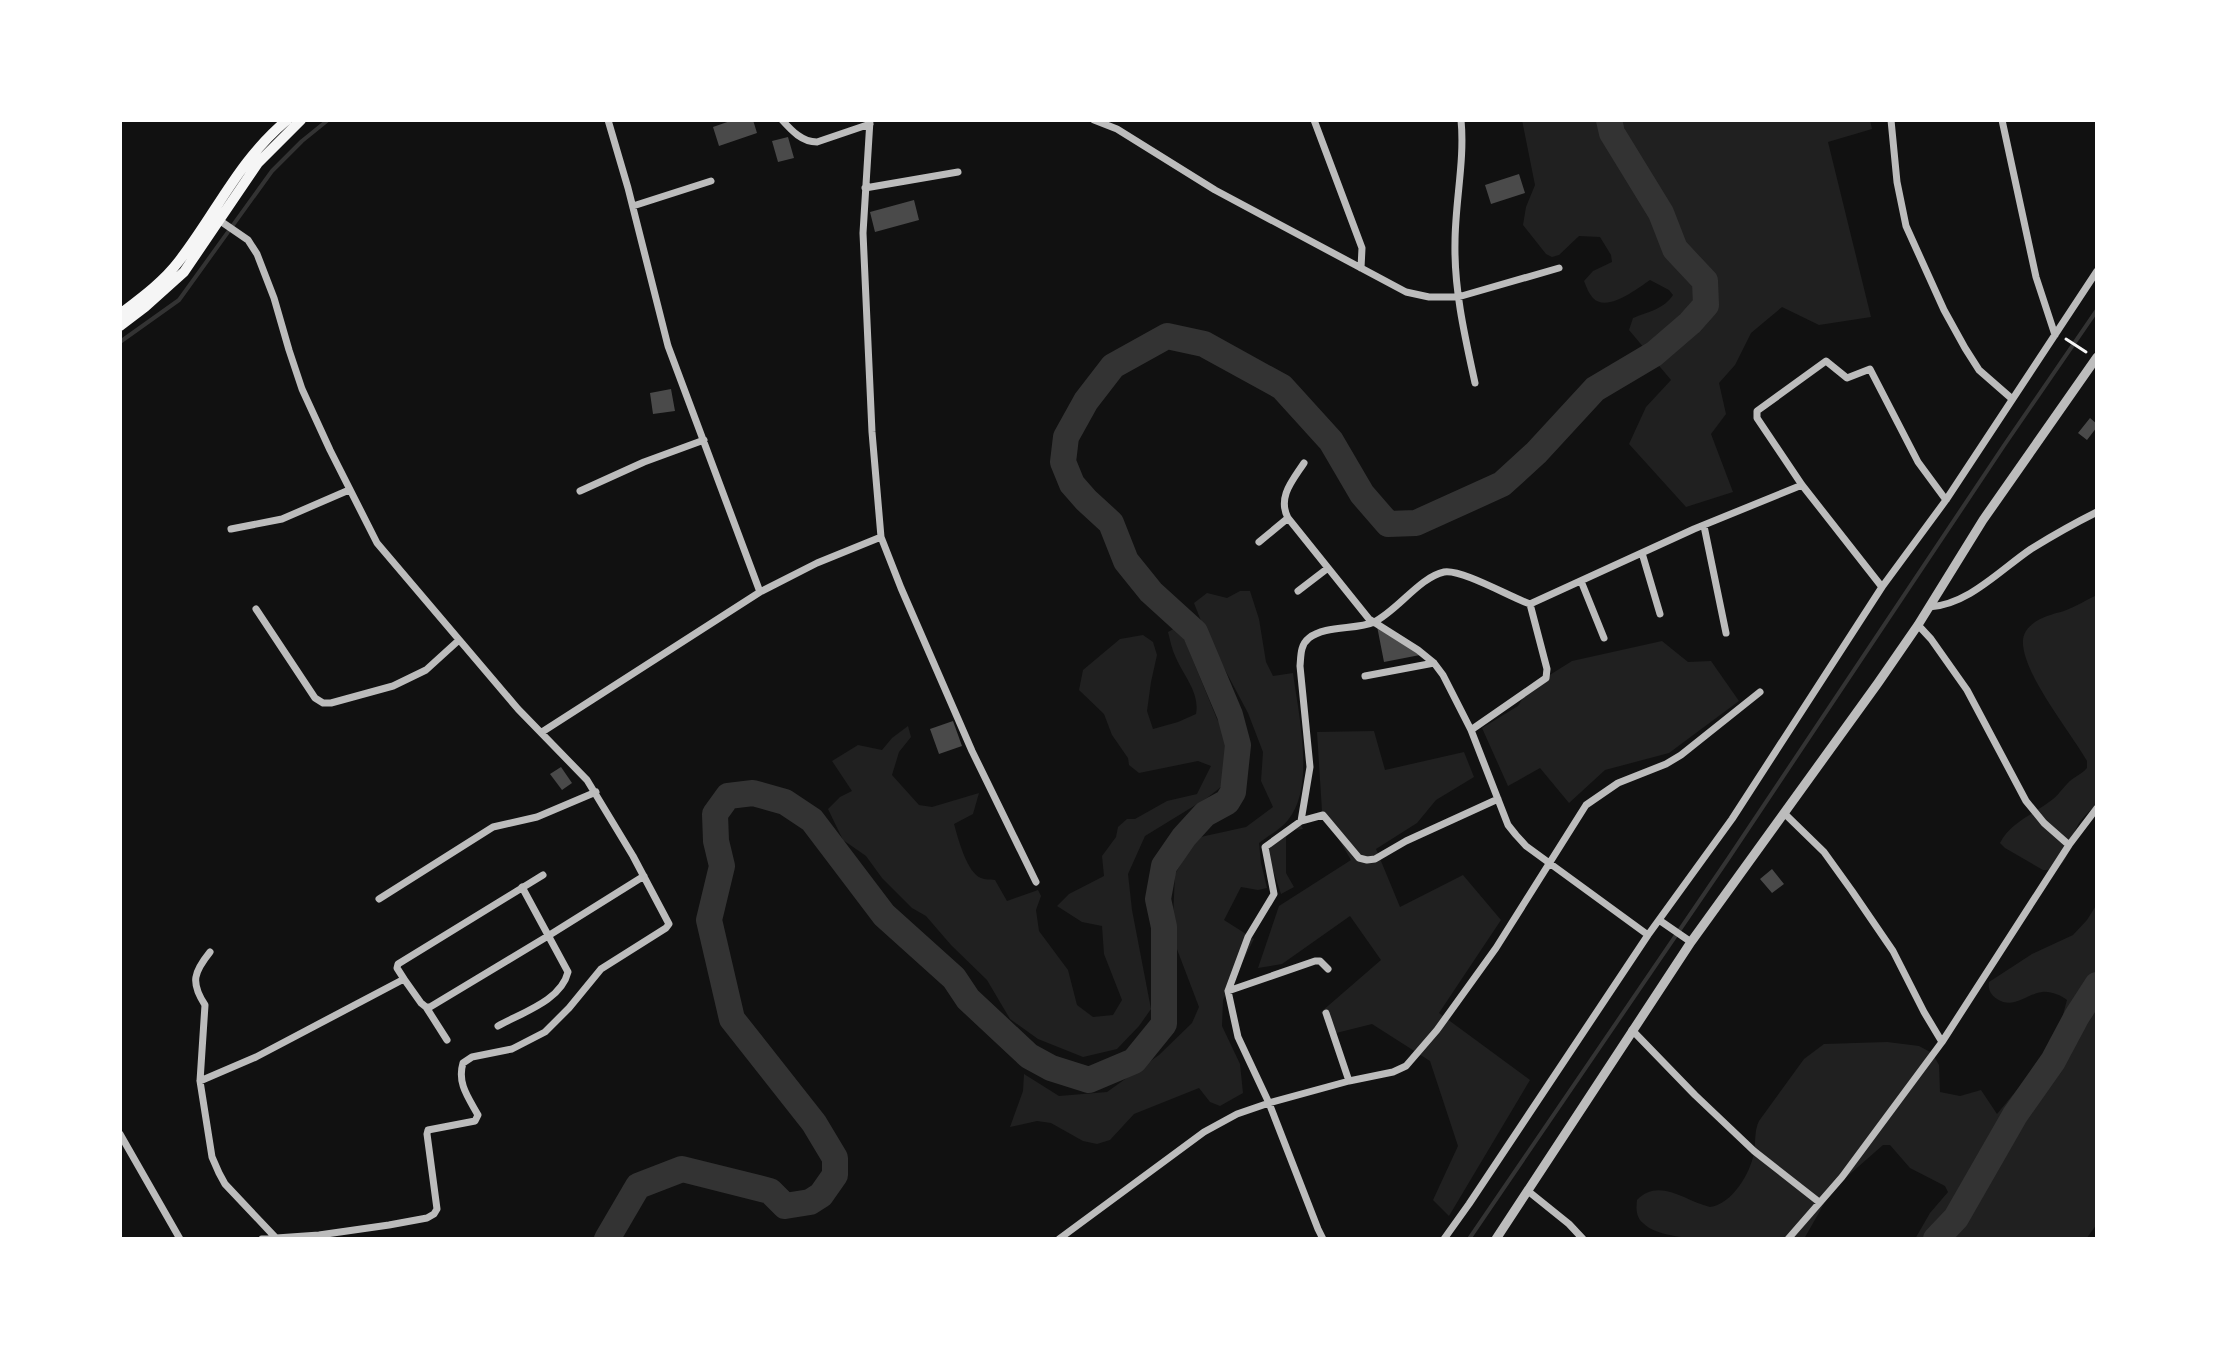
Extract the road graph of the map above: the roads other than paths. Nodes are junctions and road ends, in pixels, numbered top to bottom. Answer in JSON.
{"nodes":[{"id":1,"x":287,"y":120,"type":"edge"},
{"id":2,"x":301,"y":120,"type":"edge"},
{"id":3,"x":608,"y":120,"type":"edge"},
{"id":4,"x":782,"y":120,"type":"edge"},
{"id":5,"x":1094,"y":120,"type":"edge"},
{"id":6,"x":1314,"y":120,"type":"edge"},
{"id":7,"x":1461,"y":120,"type":"edge"},
{"id":8,"x":1891,"y":120,"type":"edge"},
{"id":9,"x":2002,"y":120,"type":"edge"},
{"id":10,"x":870,"y":122,"type":"edge"},
{"id":11,"x":958,"y":172,"type":"dead end"},
{"id":12,"x":711,"y":181,"type":"dead end"},
{"id":13,"x":865,"y":188,"type":"junction"},
{"id":14,"x":633,"y":206,"type":"junction"},
{"id":15,"x":218,"y":219,"type":"junction"},
{"id":16,"x":1361,"y":268,"type":"junction"},
{"id":17,"x":1559,"y":268,"type":"dead end"},
{"id":18,"x":2097,"y":271,"type":"edge"},
{"id":19,"x":1458,"y":297,"type":"junction"},
{"id":20,"x":120,"y":314,"type":"edge"},
{"id":21,"x":120,"y":326,"type":"edge"},
{"id":22,"x":2055,"y":335,"type":"junction"},
{"id":23,"x":2092,"y":355,"type":"edge"},
{"id":24,"x":1475,"y":383,"type":"dead end"},
{"id":25,"x":2011,"y":398,"type":"junction"},
{"id":26,"x":704,"y":440,"type":"junction"},
{"id":27,"x":1304,"y":463,"type":"dead end"},
{"id":28,"x":1802,"y":485,"type":"junction"},
{"id":29,"x":349,"y":490,"type":"junction"},
{"id":30,"x":580,"y":491,"type":"dead end"},
{"id":31,"x":1946,"y":500,"type":"junction"},
{"id":32,"x":2097,"y":512,"type":"edge"},
{"id":33,"x":1288,"y":518,"type":"junction"},
{"id":34,"x":1704,"y":526,"type":"junction"},
{"id":35,"x":231,"y":529,"type":"dead end"},
{"id":36,"x":881,"y":537,"type":"junction"},
{"id":37,"x":1259,"y":542,"type":"dead end"},
{"id":38,"x":1642,"y":553,"type":"junction"},
{"id":39,"x":1328,"y":568,"type":"junction"},
{"id":40,"x":1581,"y":581,"type":"junction"},
{"id":41,"x":1882,"y":587,"type":"junction"},
{"id":42,"x":1298,"y":591,"type":"dead end"},
{"id":43,"x":760,"y":592,"type":"junction"},
{"id":44,"x":1530,"y":604,"type":"junction"},
{"id":45,"x":1929,"y":607,"type":"junction"},
{"id":46,"x":256,"y":609,"type":"dead end"},
{"id":47,"x":1660,"y":614,"type":"dead end"},
{"id":48,"x":1374,"y":622,"type":"junction"},
{"id":49,"x":1918,"y":625,"type":"junction"},
{"id":50,"x":1726,"y":633,"type":"dead end"},
{"id":51,"x":1604,"y":638,"type":"dead end"},
{"id":52,"x":459,"y":640,"type":"junction"},
{"id":53,"x":1434,"y":663,"type":"junction"},
{"id":54,"x":1365,"y":676,"type":"dead end"},
{"id":55,"x":1760,"y":692,"type":"dead end"},
{"id":56,"x":1471,"y":730,"type":"junction"},
{"id":57,"x":542,"y":732,"type":"junction"},
{"id":58,"x":596,"y":792,"type":"junction"},
{"id":59,"x":1498,"y":799,"type":"junction"},
{"id":60,"x":2097,"y":808,"type":"edge"},
{"id":61,"x":1784,"y":813,"type":"junction"},
{"id":62,"x":1301,"y":821,"type":"junction"},
{"id":63,"x":2069,"y":845,"type":"junction"},
{"id":64,"x":1551,"y":864,"type":"junction"},
{"id":65,"x":543,"y":875,"type":"dead end"},
{"id":66,"x":644,"y":876,"type":"junction"},
{"id":67,"x":1036,"y":882,"type":"dead end"},
{"id":68,"x":522,"y":887,"type":"junction"},
{"id":69,"x":379,"y":899,"type":"dead end"},
{"id":70,"x":1659,"y":920,"type":"junction"},
{"id":71,"x":1648,"y":935,"type":"junction"},
{"id":72,"x":548,"y":936,"type":"junction"},
{"id":73,"x":1688,"y":940,"type":"junction"},
{"id":74,"x":210,"y":952,"type":"dead end"},
{"id":75,"x":1328,"y":969,"type":"dead end"},
{"id":76,"x":404,"y":979,"type":"junction"},
{"id":77,"x":1228,"y":991,"type":"junction"},
{"id":78,"x":426,"y":1007,"type":"junction"},
{"id":79,"x":1326,"y":1013,"type":"dead end"},
{"id":80,"x":498,"y":1026,"type":"dead end"},
{"id":81,"x":1632,"y":1030,"type":"junction"},
{"id":82,"x":447,"y":1040,"type":"dead end"},
{"id":83,"x":1942,"y":1042,"type":"junction"},
{"id":84,"x":200,"y":1081,"type":"junction"},
{"id":85,"x":1349,"y":1081,"type":"junction"},
{"id":86,"x":1269,"y":1103,"type":"junction"},
{"id":87,"x":120,"y":1134,"type":"edge"},
{"id":88,"x":1528,"y":1191,"type":"junction"},
{"id":89,"x":1819,"y":1202,"type":"junction"},
{"id":90,"x":275,"y":1237,"type":"junction"},
{"id":91,"x":180,"y":1239,"type":"edge"},
{"id":92,"x":262,"y":1239,"type":"edge"},
{"id":93,"x":1059,"y":1239,"type":"edge"},
{"id":94,"x":1323,"y":1239,"type":"edge"},
{"id":95,"x":1444,"y":1239,"type":"edge"},
{"id":96,"x":1496,"y":1239,"type":"edge"},
{"id":97,"x":1583,"y":1239,"type":"edge"},
{"id":98,"x":1788,"y":1239,"type":"edge"}],
"edges":[{"from":1,"to":15,"type":"main road"},
{"from":2,"to":15,"type":"main road"},
{"from":3,"to":14,"type":"street"},
{"from":4,"to":10,"type":"street"},
{"from":5,"to":16,"type":"street"},
{"from":6,"to":16,"type":"street"},
{"from":7,"to":19,"type":"street"},
{"from":8,"to":25,"type":"street"},
{"from":9,"to":22,"type":"street"},
{"from":10,"to":13,"type":"street"},
{"from":11,"to":13,"type":"street"},
{"from":12,"to":14,"type":"street"},
{"from":13,"to":36,"type":"street"},
{"from":14,"to":26,"type":"street"},
{"from":15,"to":20,"type":"main road"},
{"from":15,"to":21,"type":"main road"},
{"from":15,"to":29,"type":"street"},
{"from":16,"to":19,"type":"street"},
{"from":17,"to":19,"type":"street"},
{"from":18,"to":22,"type":"street"},
{"from":19,"to":24,"type":"street"},
{"from":22,"to":25,"type":"street"},
{"from":23,"to":45,"type":"street"},
{"from":25,"to":31,"type":"street"},
{"from":26,"to":30,"type":"street"},
{"from":26,"to":43,"type":"street"},
{"from":27,"to":33,"type":"street"},
{"from":28,"to":31,"type":"street"},
{"from":28,"to":34,"type":"street"},
{"from":28,"to":41,"type":"street"},
{"from":29,"to":35,"type":"street"},
{"from":29,"to":52,"type":"street"},
{"from":31,"to":41,"type":"street"},
{"from":32,"to":45,"type":"street"},
{"from":33,"to":37,"type":"street"},
{"from":33,"to":39,"type":"street"},
{"from":34,"to":38,"type":"street"},
{"from":34,"to":50,"type":"street"},
{"from":36,"to":43,"type":"street"},
{"from":36,"to":67,"type":"street"},
{"from":38,"to":40,"type":"street"},
{"from":38,"to":47,"type":"street"},
{"from":39,"to":42,"type":"street"},
{"from":39,"to":48,"type":"street"},
{"from":40,"to":44,"type":"street"},
{"from":40,"to":51,"type":"street"},
{"from":41,"to":70,"type":"street"},
{"from":43,"to":57,"type":"street"},
{"from":44,"to":48,"type":"street"},
{"from":44,"to":56,"type":"street"},
{"from":45,"to":49,"type":"street"},
{"from":46,"to":52,"type":"street"},
{"from":48,"to":53,"type":"street"},
{"from":48,"to":62,"type":"street"},
{"from":49,"to":61,"type":"street"},
{"from":49,"to":63,"type":"street"},
{"from":52,"to":57,"type":"street"},
{"from":53,"to":54,"type":"street"},
{"from":53,"to":56,"type":"street"},
{"from":55,"to":64,"type":"street"},
{"from":56,"to":59,"type":"street"},
{"from":57,"to":58,"type":"street"},
{"from":58,"to":66,"type":"street"},
{"from":58,"to":69,"type":"street"},
{"from":59,"to":62,"type":"street"},
{"from":59,"to":64,"type":"street"},
{"from":60,"to":63,"type":"street"},
{"from":61,"to":73,"type":"street"},
{"from":61,"to":83,"type":"street"},
{"from":62,"to":77,"type":"street"},
{"from":63,"to":83,"type":"street"},
{"from":64,"to":71,"type":"street"},
{"from":64,"to":85,"type":"street"},
{"from":65,"to":68,"type":"street"},
{"from":66,"to":72,"type":"street"},
{"from":66,"to":90,"type":"street"},
{"from":68,"to":72,"type":"street"},
{"from":68,"to":76,"type":"street"},
{"from":70,"to":71,"type":"street"},
{"from":70,"to":73,"type":"street"},
{"from":71,"to":95,"type":"street"},
{"from":72,"to":78,"type":"street"},
{"from":72,"to":80,"type":"street"},
{"from":73,"to":81,"type":"street"},
{"from":74,"to":84,"type":"street"},
{"from":75,"to":77,"type":"street"},
{"from":76,"to":78,"type":"street"},
{"from":76,"to":84,"type":"street"},
{"from":77,"to":86,"type":"street"},
{"from":78,"to":82,"type":"street"},
{"from":79,"to":85,"type":"street"},
{"from":81,"to":88,"type":"street"},
{"from":81,"to":89,"type":"street"},
{"from":83,"to":89,"type":"street"},
{"from":84,"to":90,"type":"street"},
{"from":85,"to":86,"type":"street"},
{"from":86,"to":93,"type":"street"},
{"from":86,"to":94,"type":"street"},
{"from":87,"to":91,"type":"street"},
{"from":88,"to":96,"type":"street"},
{"from":88,"to":97,"type":"street"},
{"from":89,"to":98,"type":"street"},
{"from":90,"to":92,"type":"street"}]}
